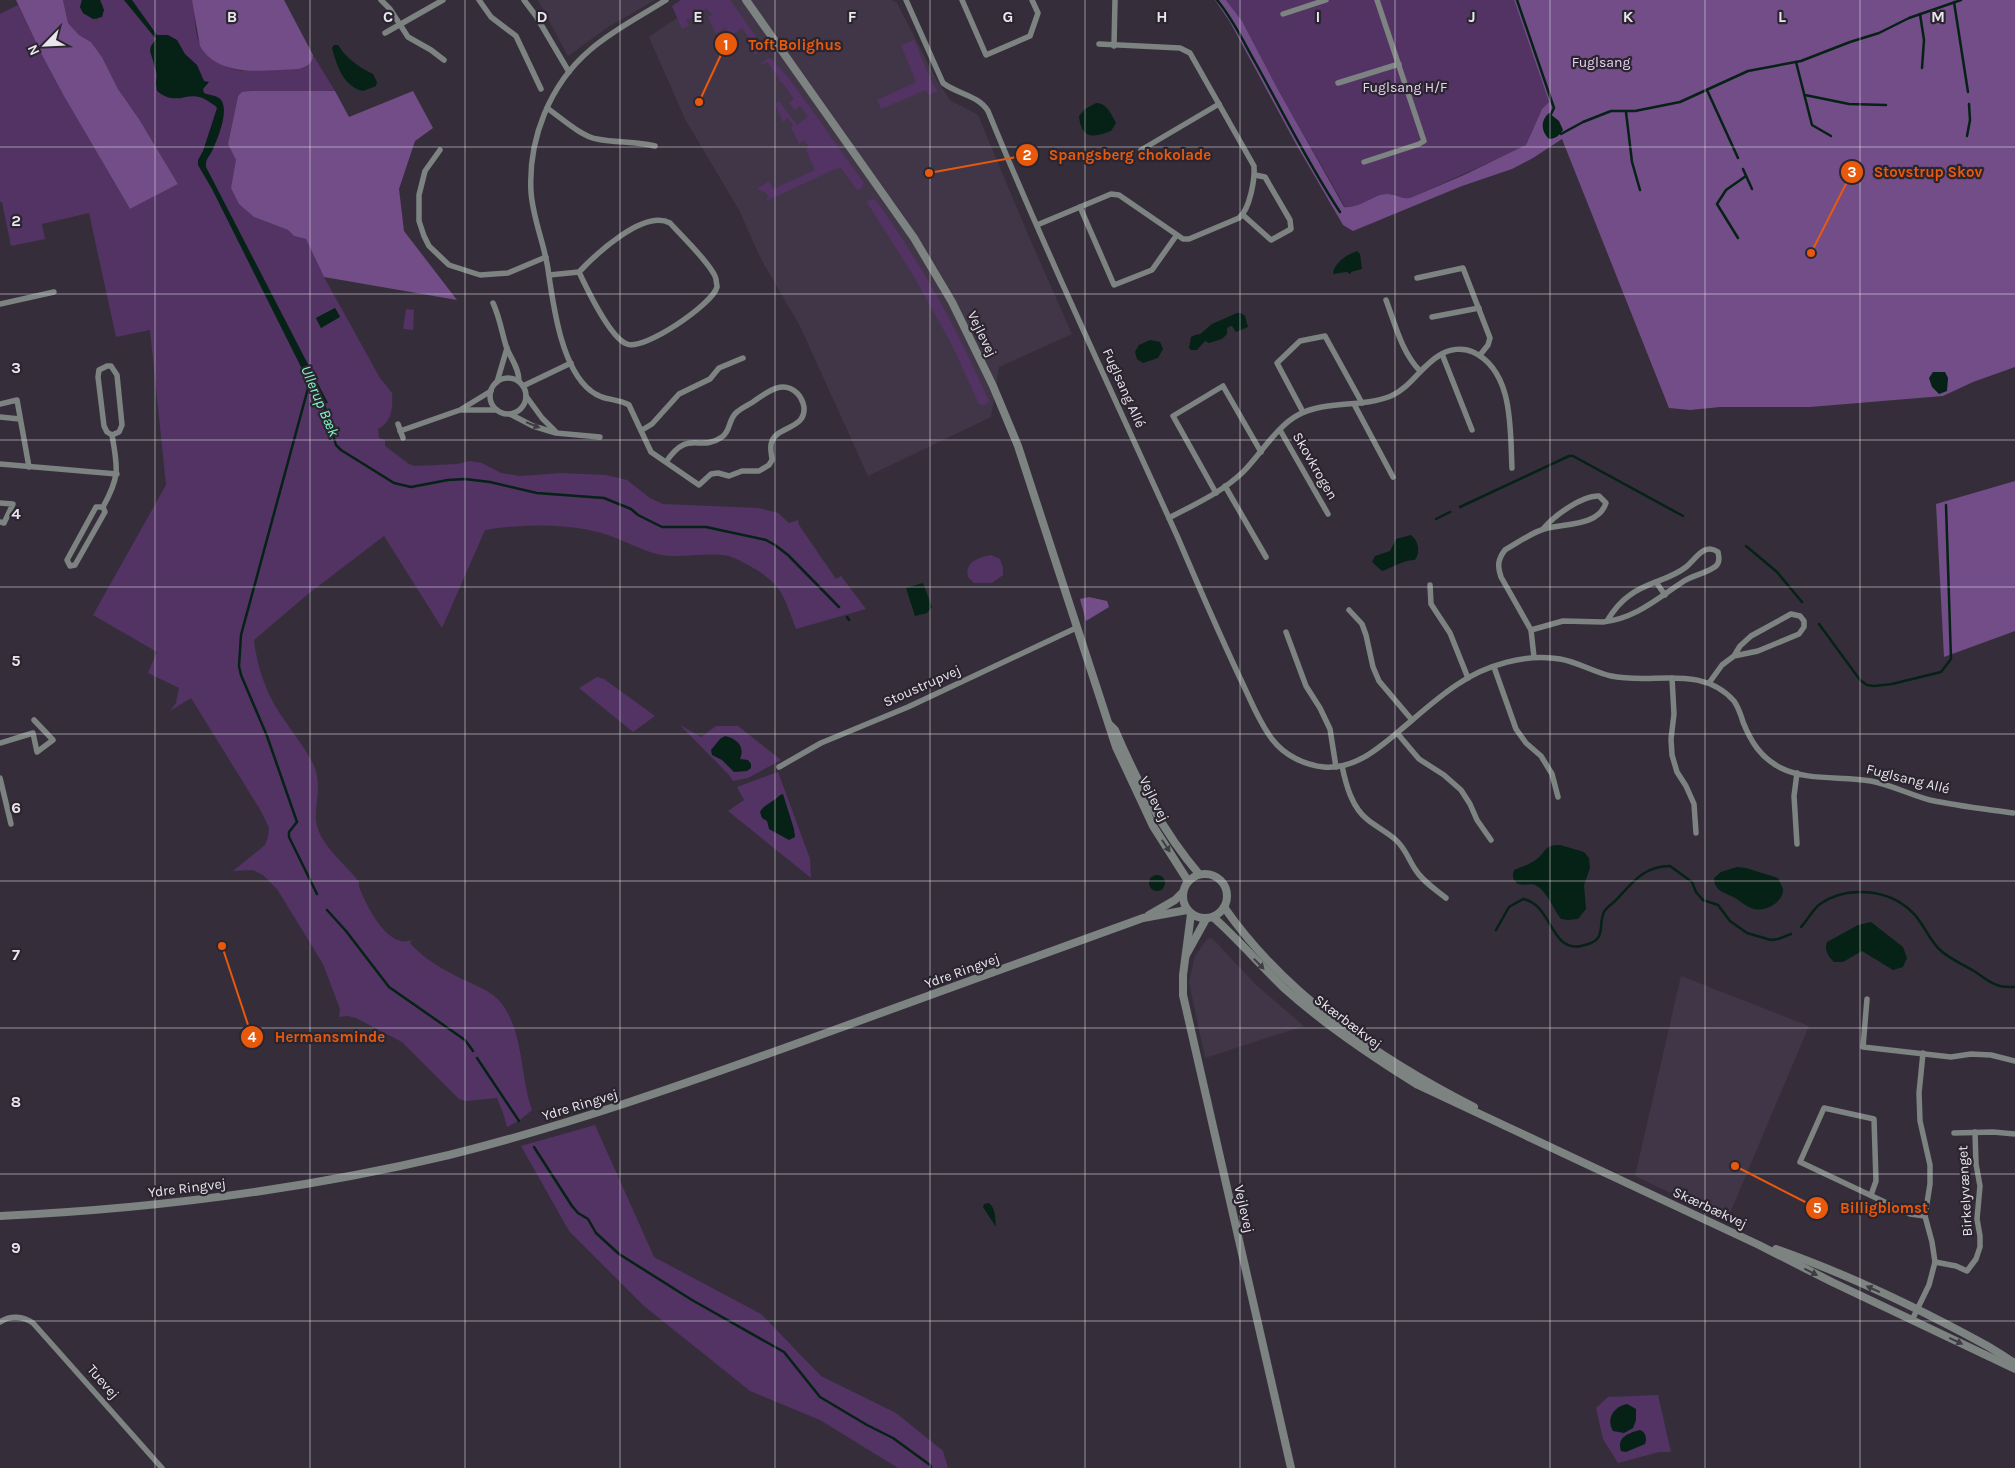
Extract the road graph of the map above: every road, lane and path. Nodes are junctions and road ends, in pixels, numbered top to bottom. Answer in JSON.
{"nodes":[{"id":1,"x":380,"y":0,"type":"edge"},
{"id":2,"x":443,"y":0,"type":"edge"},
{"id":3,"x":479,"y":0,"type":"edge"},
{"id":4,"x":524,"y":0,"type":"edge"},
{"id":5,"x":666,"y":0,"type":"edge"},
{"id":6,"x":746,"y":0,"type":"edge"},
{"id":7,"x":906,"y":0,"type":"edge"},
{"id":8,"x":962,"y":0,"type":"edge"},
{"id":9,"x":1032,"y":0,"type":"edge"},
{"id":10,"x":1115,"y":0,"type":"edge"},
{"id":11,"x":1326,"y":0,"type":"edge"},
{"id":12,"x":1377,"y":0,"type":"edge"},
{"id":13,"x":1283,"y":14,"type":"dead end"},
{"id":14,"x":399,"y":25,"type":"junction"},
{"id":15,"x":386,"y":33,"type":"dead end"},
{"id":16,"x":1099,"y":44,"type":"dead end"},
{"id":17,"x":1114,"y":46,"type":"junction"},
{"id":18,"x":444,"y":60,"type":"dead end"},
{"id":19,"x":1399,"y":64,"type":"junction"},
{"id":20,"x":569,"y":72,"type":"junction"},
{"id":21,"x":1338,"y":83,"type":"dead end"},
{"id":22,"x":541,"y":89,"type":"dead end"},
{"id":23,"x":1219,"y":104,"type":"junction"},
{"id":24,"x":547,"y":108,"type":"junction"},
{"id":25,"x":655,"y":146,"type":"dead end"},
{"id":26,"x":440,"y":150,"type":"dead end"},
{"id":27,"x":1141,"y":150,"type":"dead end"},
{"id":28,"x":1364,"y":162,"type":"dead end"},
{"id":29,"x":1255,"y":175,"type":"junction"},
{"id":30,"x":1080,"y":207,"type":"junction"},
{"id":31,"x":1243,"y":215,"type":"junction"},
{"id":32,"x":1037,"y":226,"type":"junction"},
{"id":33,"x":1176,"y":236,"type":"junction"},
{"id":34,"x":546,"y":258,"type":"junction"},
{"id":35,"x":579,"y":272,"type":"junction"},
{"id":36,"x":549,"y":275,"type":"junction"},
{"id":37,"x":1417,"y":278,"type":"dead end"},
{"id":38,"x":54,"y":292,"type":"dead end"},
{"id":39,"x":1386,"y":300,"type":"dead end"},
{"id":40,"x":493,"y":303,"type":"dead end"},
{"id":41,"x":0,"y":304,"type":"edge"},
{"id":42,"x":1479,"y":308,"type":"junction"},
{"id":43,"x":1432,"y":317,"type":"dead end"},
{"id":44,"x":507,"y":348,"type":"junction"},
{"id":45,"x":1442,"y":354,"type":"junction"},
{"id":46,"x":1480,"y":355,"type":"junction"},
{"id":47,"x":743,"y":358,"type":"dead end"},
{"id":48,"x":571,"y":363,"type":"junction"},
{"id":49,"x":1420,"y":371,"type":"junction"},
{"id":50,"x":497,"y":382,"type":"junction"},
{"id":51,"x":521,"y":384,"type":"junction"},
{"id":52,"x":490,"y":392,"type":"junction"},
{"id":53,"x":526,"y":396,"type":"junction"},
{"id":54,"x":1362,"y":403,"type":"junction"},
{"id":55,"x":0,"y":404,"type":"edge"},
{"id":56,"x":1354,"y":404,"type":"junction"},
{"id":57,"x":460,"y":410,"type":"junction"},
{"id":58,"x":497,"y":410,"type":"junction"},
{"id":59,"x":1303,"y":412,"type":"junction"},
{"id":60,"x":510,"y":414,"type":"junction"},
{"id":61,"x":0,"y":417,"type":"edge"},
{"id":62,"x":20,"y":419,"type":"junction"},
{"id":63,"x":398,"y":424,"type":"dead end"},
{"id":64,"x":642,"y":430,"type":"junction"},
{"id":65,"x":1280,"y":430,"type":"junction"},
{"id":66,"x":1472,"y":430,"type":"dead end"},
{"id":67,"x":400,"y":431,"type":"junction"},
{"id":68,"x":556,"y":433,"type":"junction"},
{"id":69,"x":112,"y":435,"type":"junction"},
{"id":70,"x":600,"y":437,"type":"dead end"},
{"id":71,"x":403,"y":438,"type":"dead end"},
{"id":72,"x":1261,"y":452,"type":"junction"},
{"id":73,"x":666,"y":462,"type":"junction"},
{"id":74,"x":0,"y":464,"type":"edge"},
{"id":75,"x":29,"y":467,"type":"junction"},
{"id":76,"x":1512,"y":468,"type":"dead end"},
{"id":77,"x":117,"y":474,"type":"junction"},
{"id":78,"x":1393,"y":477,"type":"dead end"},
{"id":79,"x":1225,"y":486,"type":"junction"},
{"id":80,"x":1216,"y":493,"type":"junction"},
{"id":81,"x":0,"y":503,"type":"edge"},
{"id":82,"x":103,"y":507,"type":"junction"},
{"id":83,"x":1328,"y":514,"type":"dead end"},
{"id":84,"x":1169,"y":518,"type":"junction"},
{"id":85,"x":0,"y":522,"type":"edge"},
{"id":86,"x":1543,"y":529,"type":"junction"},
{"id":87,"x":1266,"y":557,"type":"dead end"},
{"id":88,"x":1656,"y":582,"type":"junction"},
{"id":89,"x":1430,"y":585,"type":"dead end"},
{"id":90,"x":1665,"y":595,"type":"junction"},
{"id":91,"x":1349,"y":610,"type":"dead end"},
{"id":92,"x":1607,"y":621,"type":"junction"},
{"id":93,"x":1076,"y":628,"type":"junction"},
{"id":94,"x":1531,"y":630,"type":"junction"},
{"id":95,"x":1286,"y":632,"type":"dead end"},
{"id":96,"x":1734,"y":656,"type":"junction"},
{"id":97,"x":1534,"y":657,"type":"junction"},
{"id":98,"x":1494,"y":667,"type":"junction"},
{"id":99,"x":1468,"y":678,"type":"junction"},
{"id":100,"x":1672,"y":678,"type":"junction"},
{"id":101,"x":1710,"y":683,"type":"junction"},
{"id":102,"x":1412,"y":720,"type":"junction"},
{"id":103,"x":1109,"y":724,"type":"junction"},
{"id":104,"x":33,"y":732,"type":"junction"},
{"id":105,"x":1397,"y":732,"type":"junction"},
{"id":106,"x":0,"y":743,"type":"edge"},
{"id":107,"x":1339,"y":766,"type":"junction"},
{"id":108,"x":779,"y":767,"type":"dead end"},
{"id":109,"x":1797,"y":773,"type":"junction"},
{"id":110,"x":0,"y":778,"type":"edge"},
{"id":111,"x":1558,"y":797,"type":"dead end"},
{"id":112,"x":2013,"y":813,"type":"dead end"},
{"id":113,"x":11,"y":824,"type":"dead end"},
{"id":114,"x":1696,"y":833,"type":"dead end"},
{"id":115,"x":1491,"y":840,"type":"dead end"},
{"id":116,"x":1797,"y":844,"type":"dead end"},
{"id":117,"x":1199,"y":874,"type":"junction"},
{"id":118,"x":1188,"y":881,"type":"junction"},
{"id":119,"x":1183,"y":892,"type":"junction"},
{"id":120,"x":1446,"y":898,"type":"dead end"},
{"id":121,"x":1224,"y":908,"type":"junction"},
{"id":122,"x":1189,"y":912,"type":"junction"},
{"id":123,"x":1143,"y":918,"type":"junction"},
{"id":124,"x":1210,"y":918,"type":"junction"},
{"id":125,"x":1186,"y":955,"type":"junction"},
{"id":126,"x":1867,"y":999,"type":"dead end"},
{"id":127,"x":1923,"y":1053,"type":"junction"},
{"id":128,"x":2015,"y":1060,"type":"edge"},
{"id":129,"x":1488,"y":1117,"type":"junction"},
{"id":130,"x":1975,"y":1132,"type":"junction"},
{"id":131,"x":1954,"y":1133,"type":"dead end"},
{"id":132,"x":2015,"y":1134,"type":"edge"},
{"id":133,"x":1871,"y":1195,"type":"junction"},
{"id":134,"x":0,"y":1216,"type":"edge"},
{"id":135,"x":1925,"y":1216,"type":"junction"},
{"id":136,"x":1759,"y":1245,"type":"junction"},
{"id":137,"x":1935,"y":1262,"type":"junction"},
{"id":138,"x":1917,"y":1309,"type":"junction"},
{"id":139,"x":1912,"y":1320,"type":"junction"},
{"id":140,"x":0,"y":1322,"type":"edge"},
{"id":141,"x":2015,"y":1363,"type":"edge"},
{"id":142,"x":2015,"y":1369,"type":"edge"},
{"id":143,"x":162,"y":1468,"type":"edge"},
{"id":144,"x":1291,"y":1468,"type":"edge"}],
"edges":[{"from":1,"to":14,"type":"street"},
{"from":2,"to":14,"type":"street"},
{"from":3,"to":22,"type":"street"},
{"from":4,"to":20,"type":"street"},
{"from":5,"to":20,"type":"street"},
{"from":6,"to":93,"type":"street","name":"Vejlevej"},
{"from":7,"to":32,"type":"street","name":"Fuglsang Allé"},
{"from":8,"to":9,"type":"street"},
{"from":10,"to":17,"type":"street"},
{"from":11,"to":13,"type":"street"},
{"from":12,"to":19,"type":"street"},
{"from":14,"to":15,"type":"street"},
{"from":14,"to":18,"type":"street"},
{"from":16,"to":17,"type":"street"},
{"from":17,"to":23,"type":"street"},
{"from":19,"to":21,"type":"street"},
{"from":19,"to":28,"type":"street"},
{"from":20,"to":24,"type":"street"},
{"from":23,"to":27,"type":"street"},
{"from":23,"to":29,"type":"street"},
{"from":24,"to":25,"type":"street"},
{"from":24,"to":34,"type":"street"},
{"from":26,"to":34,"type":"street"},
{"from":29,"to":31,"type":"street"},
{"from":29,"to":31,"type":"street"},
{"from":30,"to":32,"type":"street"},
{"from":30,"to":33,"type":"street"},
{"from":30,"to":33,"type":"street"},
{"from":31,"to":33,"type":"street"},
{"from":32,"to":84,"type":"street","name":"Fuglsang Allé"},
{"from":34,"to":36,"type":"street"},
{"from":35,"to":35,"type":"street"},
{"from":35,"to":36,"type":"street"},
{"from":36,"to":48,"type":"street"},
{"from":37,"to":42,"type":"street"},
{"from":38,"to":41,"type":"street"},
{"from":39,"to":49,"type":"street"},
{"from":40,"to":44,"type":"street"},
{"from":42,"to":43,"type":"street"},
{"from":42,"to":46,"type":"street"},
{"from":44,"to":50,"type":"street"},
{"from":44,"to":51,"type":"street"},
{"from":45,"to":46,"type":"street","name":"Skovkrogen"},
{"from":45,"to":49,"type":"street","name":"Skovkrogen"},
{"from":45,"to":66,"type":"street"},
{"from":46,"to":76,"type":"street"},
{"from":47,"to":64,"type":"street"},
{"from":48,"to":51,"type":"street"},
{"from":48,"to":64,"type":"street"},
{"from":49,"to":54,"type":"street","name":"Skovkrogen"},
{"from":50,"to":51,"type":"street"},
{"from":50,"to":52,"type":"street"},
{"from":51,"to":53,"type":"street"},
{"from":52,"to":57,"type":"street"},
{"from":52,"to":58,"type":"street"},
{"from":53,"to":60,"type":"street"},
{"from":53,"to":68,"type":"street"},
{"from":54,"to":56,"type":"street","name":"Skovkrogen"},
{"from":54,"to":59,"type":"street","name":"Skovkrogen"},
{"from":55,"to":62,"type":"street"},
{"from":56,"to":59,"type":"street","name":"Skovkrogen"},
{"from":56,"to":78,"type":"street"},
{"from":57,"to":58,"type":"street"},
{"from":57,"to":67,"type":"street"},
{"from":58,"to":60,"type":"street"},
{"from":59,"to":65,"type":"street","name":"Skovkrogen"},
{"from":60,"to":68,"type":"street","one_way":true},
{"from":61,"to":62,"type":"street"},
{"from":62,"to":75,"type":"street"},
{"from":63,"to":67,"type":"street"},
{"from":64,"to":73,"type":"street"},
{"from":65,"to":72,"type":"street","name":"Skovkrogen"},
{"from":65,"to":83,"type":"street","name":"Skovkrogen"},
{"from":67,"to":71,"type":"street"},
{"from":68,"to":70,"type":"street"},
{"from":69,"to":69,"type":"street"},
{"from":69,"to":77,"type":"street"},
{"from":72,"to":79,"type":"street","name":"Skovkrogen"},
{"from":72,"to":80,"type":"street"},
{"from":73,"to":73,"type":"street"},
{"from":74,"to":75,"type":"street"},
{"from":75,"to":77,"type":"street"},
{"from":77,"to":82,"type":"street"},
{"from":79,"to":80,"type":"street","name":"Skovkrogen"},
{"from":79,"to":87,"type":"street"},
{"from":80,"to":84,"type":"street","name":"Skovkrogen"},
{"from":81,"to":85,"type":"street"},
{"from":82,"to":82,"type":"street"},
{"from":84,"to":107,"type":"street","name":"Fuglsang Allé"},
{"from":86,"to":86,"type":"street"},
{"from":86,"to":94,"type":"street"},
{"from":88,"to":90,"type":"street"},
{"from":88,"to":90,"type":"street"},
{"from":88,"to":92,"type":"street"},
{"from":89,"to":99,"type":"street"},
{"from":90,"to":92,"type":"street"},
{"from":91,"to":102,"type":"street"},
{"from":92,"to":94,"type":"street"},
{"from":93,"to":103,"type":"street","name":"Vejlevej"},
{"from":93,"to":108,"type":"street","name":"Stoustrupvej"},
{"from":94,"to":97,"type":"street"},
{"from":95,"to":107,"type":"street"},
{"from":96,"to":96,"type":"street"},
{"from":96,"to":101,"type":"street"},
{"from":97,"to":98,"type":"street","name":"Fuglsang Allé"},
{"from":97,"to":100,"type":"street","name":"Fuglsang Allé"},
{"from":98,"to":99,"type":"street","name":"Fuglsang Allé"},
{"from":98,"to":111,"type":"street"},
{"from":99,"to":102,"type":"street","name":"Fuglsang Allé"},
{"from":100,"to":101,"type":"street","name":"Fuglsang Allé"},
{"from":100,"to":114,"type":"street"},
{"from":101,"to":109,"type":"street","name":"Fuglsang Allé"},
{"from":102,"to":105,"type":"street","name":"Fuglsang Allé"},
{"from":103,"to":117,"type":"street","name":"Vejlevej"},
{"from":103,"to":118,"type":"street","name":"Vejlevej","one_way":true},
{"from":104,"to":104,"type":"street"},
{"from":104,"to":106,"type":"street"},
{"from":105,"to":107,"type":"street","name":"Fuglsang Allé"},
{"from":105,"to":115,"type":"street"},
{"from":107,"to":120,"type":"street"},
{"from":109,"to":112,"type":"street","name":"Fuglsang Allé"},
{"from":109,"to":116,"type":"street"},
{"from":110,"to":113,"type":"street"},
{"from":117,"to":118,"type":"street"},
{"from":117,"to":121,"type":"street"},
{"from":118,"to":119,"type":"street"},
{"from":119,"to":122,"type":"street"},
{"from":119,"to":123,"type":"street","name":"Ydre Ringvej"},
{"from":121,"to":124,"type":"street"},
{"from":121,"to":129,"type":"street","name":"Skærbækvej"},
{"from":122,"to":123,"type":"street","name":"Ydre Ringvej"},
{"from":122,"to":124,"type":"street"},
{"from":122,"to":125,"type":"street","name":"Vejlevej"},
{"from":123,"to":134,"type":"street","name":"Ydre Ringvej"},
{"from":124,"to":125,"type":"street","name":"Vejlevej"},
{"from":124,"to":129,"type":"street","name":"Skærbækvej","one_way":true},
{"from":125,"to":144,"type":"street","name":"Vejlevej"},
{"from":126,"to":127,"type":"street"},
{"from":127,"to":128,"type":"street"},
{"from":127,"to":135,"type":"street"},
{"from":129,"to":136,"type":"street","name":"Skærbækvej"},
{"from":130,"to":131,"type":"street","name":"Birkelyvænget"},
{"from":130,"to":132,"type":"street","name":"Birkelyvænget"},
{"from":130,"to":137,"type":"street","name":"Birkelyvænget"},
{"from":133,"to":133,"type":"street"},
{"from":133,"to":135,"type":"street"},
{"from":135,"to":137,"type":"street"},
{"from":138,"to":136,"type":"street","name":"Skærbækvej","one_way":true},
{"from":136,"to":139,"type":"street","name":"Skærbækvej","one_way":true},
{"from":137,"to":138,"type":"street"},
{"from":138,"to":139,"type":"street"},
{"from":138,"to":141,"type":"street","name":"Skærbækvej"},
{"from":139,"to":142,"type":"street","name":"Skærbækvej","one_way":true},
{"from":140,"to":143,"type":"street","name":"Tuevej"}]}
